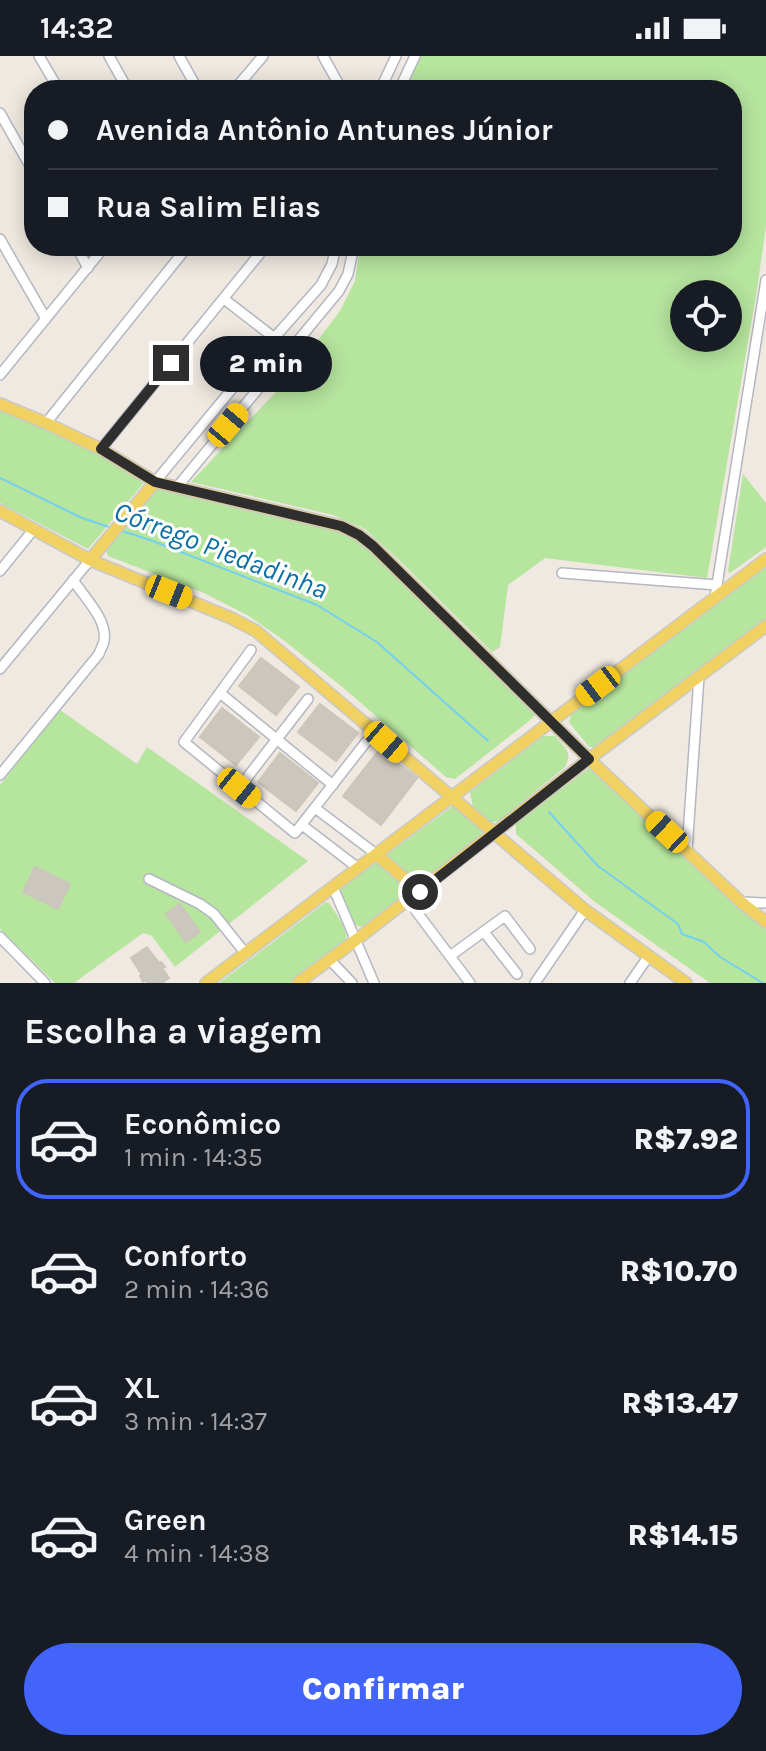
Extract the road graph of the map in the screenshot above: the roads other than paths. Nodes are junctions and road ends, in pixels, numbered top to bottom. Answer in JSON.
{"nodes":[{"id":1,"x":39,"y":56,"type":"edge"},
{"id":2,"x":109,"y":56,"type":"edge"},
{"id":3,"x":179,"y":56,"type":"edge"},
{"id":4,"x":323,"y":56,"type":"edge"},
{"id":5,"x":397,"y":56,"type":"edge"},
{"id":6,"x":256,"y":59,"type":"edge"},
{"id":7,"x":414,"y":59,"type":"edge"},
{"id":8,"x":53,"y":80,"type":"edge"},
{"id":9,"x":122,"y":80,"type":"edge"},
{"id":10,"x":192,"y":80,"type":"edge"},
{"id":11,"x":241,"y":80,"type":"edge"},
{"id":12,"x":336,"y":80,"type":"edge"},
{"id":13,"x":385,"y":80,"type":"edge"},
{"id":14,"x":404,"y":80,"type":"edge"},
{"id":15,"x":0,"y":113,"type":"edge"},
{"id":16,"x":24,"y":155,"type":"edge"},
{"id":17,"x":0,"y":239,"type":"edge"},
{"id":18,"x":81,"y":256,"type":"edge"},
{"id":19,"x":97,"y":256,"type":"edge"},
{"id":20,"x":180,"y":256,"type":"edge"},
{"id":21,"x":258,"y":256,"type":"edge"},
{"id":22,"x":334,"y":256,"type":"edge"},
{"id":23,"x":352,"y":256,"type":"edge"},
{"id":24,"x":88,"y":268,"type":"junction"},
{"id":25,"x":766,"y":280,"type":"edge"},
{"id":26,"x":224,"y":299,"type":"junction"},
{"id":27,"x":46,"y":319,"type":"junction"},
{"id":28,"x":762,"y":328,"type":"edge"},
{"id":29,"x":275,"y":337,"type":"junction"},
{"id":30,"x":2,"y":368,"type":"edge"},
{"id":31,"x":265,"y":381,"type":"junction"},
{"id":32,"x":0,"y":404,"type":"edge"},
{"id":33,"x":46,"y":423,"type":"junction"},
{"id":34,"x":101,"y":449,"type":"junction"},
{"id":35,"x":151,"y":486,"type":"junction"},
{"id":36,"x":177,"y":487,"type":"junction"},
{"id":37,"x":0,"y":511,"type":"edge"},
{"id":38,"x":34,"y":529,"type":"junction"},
{"id":39,"x":94,"y":555,"type":"junction"},
{"id":40,"x":766,"y":559,"type":"edge"},
{"id":41,"x":0,"y":571,"type":"edge"},
{"id":42,"x":562,"y":573,"type":"dead end"},
{"id":43,"x":73,"y":580,"type":"junction"},
{"id":44,"x":716,"y":591,"type":"junction"},
{"id":45,"x":766,"y":626,"type":"edge"},
{"id":46,"x":251,"y":650,"type":"dead end"},
{"id":47,"x":0,"y":669,"type":"edge"},
{"id":48,"x":699,"y":677,"type":"junction"},
{"id":49,"x":220,"y":693,"type":"junction"},
{"id":50,"x":308,"y":699,"type":"dead end"},
{"id":51,"x":551,"y":722,"type":"junction"},
{"id":52,"x":277,"y":740,"type":"junction"},
{"id":53,"x":366,"y":742,"type":"dead end"},
{"id":54,"x":589,"y":759,"type":"junction"},
{"id":55,"x":0,"y":775,"type":"edge"},
{"id":56,"x":333,"y":785,"type":"junction"},
{"id":57,"x":239,"y":788,"type":"junction"},
{"id":58,"x":451,"y":797,"type":"junction"},
{"id":59,"x":315,"y":808,"type":"junction"},
{"id":60,"x":302,"y":825,"type":"junction"},
{"id":61,"x":493,"y":834,"type":"junction"},
{"id":62,"x":687,"y":850,"type":"junction"},
{"id":63,"x":376,"y":854,"type":"junction"},
{"id":64,"x":358,"y":868,"type":"junction"},
{"id":65,"x":149,"y":879,"type":"dead end"},
{"id":66,"x":333,"y":887,"type":"junction"},
{"id":67,"x":420,"y":892,"type":"junction"},
{"id":68,"x":741,"y":902,"type":"junction"},
{"id":69,"x":766,"y":903,"type":"edge"},
{"id":70,"x":585,"y":910,"type":"junction"},
{"id":71,"x":416,"y":911,"type":"dead end"},
{"id":72,"x":766,"y":922,"type":"edge"},
{"id":73,"x":484,"y":932,"type":"junction"},
{"id":74,"x":0,"y":937,"type":"edge"},
{"id":75,"x":356,"y":940,"type":"junction"},
{"id":76,"x":530,"y":949,"type":"dead end"},
{"id":77,"x":246,"y":954,"type":"junction"},
{"id":78,"x":450,"y":956,"type":"junction"},
{"id":79,"x":648,"y":957,"type":"junction"},
{"id":80,"x":330,"y":960,"type":"junction"},
{"id":81,"x":517,"y":974,"type":"dead end"},
{"id":82,"x":45,"y":983,"type":"edge"},
{"id":83,"x":206,"y":983,"type":"edge"},
{"id":84,"x":298,"y":983,"type":"edge"},
{"id":85,"x":352,"y":983,"type":"edge"},
{"id":86,"x":374,"y":983,"type":"edge"},
{"id":87,"x":470,"y":983,"type":"edge"},
{"id":88,"x":535,"y":983,"type":"edge"},
{"id":89,"x":630,"y":983,"type":"edge"},
{"id":90,"x":686,"y":983,"type":"edge"}],
"edges":[{"from":1,"to":8,"type":"street"},
{"from":2,"to":9,"type":"street"},
{"from":3,"to":10,"type":"street"},
{"from":4,"to":12,"type":"street"},
{"from":5,"to":7,"type":"street"},
{"from":5,"to":13,"type":"street"},
{"from":6,"to":11,"type":"street"},
{"from":7,"to":14,"type":"street"},
{"from":15,"to":16,"type":"street"},
{"from":17,"to":27,"type":"street"},
{"from":18,"to":24,"type":"street"},
{"from":19,"to":24,"type":"street"},
{"from":20,"to":33,"type":"street"},
{"from":21,"to":26,"type":"street"},
{"from":22,"to":29,"type":"street"},
{"from":23,"to":31,"type":"street"},
{"from":24,"to":27,"type":"street"},
{"from":25,"to":28,"type":"street"},
{"from":26,"to":29,"type":"street"},
{"from":26,"to":34,"type":"street"},
{"from":27,"to":30,"type":"street"},
{"from":28,"to":44,"type":"street"},
{"from":29,"to":31,"type":"street"},
{"from":29,"to":35,"type":"street"},
{"from":31,"to":36,"type":"street"},
{"from":32,"to":33,"type":"main road"},
{"from":33,"to":34,"type":"main road"},
{"from":34,"to":35,"type":"main road"},
{"from":35,"to":36,"type":"main road"},
{"from":35,"to":39,"type":"main road"},
{"from":36,"to":51,"type":"main road"},
{"from":37,"to":38,"type":"main road"},
{"from":38,"to":39,"type":"main road"},
{"from":38,"to":41,"type":"street"},
{"from":39,"to":43,"type":"street"},
{"from":39,"to":58,"type":"main road"},
{"from":40,"to":44,"type":"main road"},
{"from":42,"to":44,"type":"street"},
{"from":43,"to":47,"type":"street"},
{"from":43,"to":55,"type":"street"},
{"from":44,"to":51,"type":"main road"},
{"from":45,"to":48,"type":"main road"},
{"from":46,"to":49,"type":"street"},
{"from":48,"to":54,"type":"main road"},
{"from":48,"to":62,"type":"street"},
{"from":49,"to":52,"type":"street"},
{"from":49,"to":57,"type":"street"},
{"from":50,"to":52,"type":"street"},
{"from":51,"to":54,"type":"main road"},
{"from":51,"to":58,"type":"main road"},
{"from":52,"to":56,"type":"street"},
{"from":52,"to":57,"type":"street"},
{"from":53,"to":56,"type":"street"},
{"from":54,"to":61,"type":"main road"},
{"from":54,"to":62,"type":"main road"},
{"from":56,"to":59,"type":"street"},
{"from":57,"to":60,"type":"street"},
{"from":58,"to":61,"type":"main road"},
{"from":58,"to":63,"type":"main road"},
{"from":59,"to":60,"type":"street"},
{"from":59,"to":63,"type":"street"},
{"from":60,"to":64,"type":"street"},
{"from":61,"to":67,"type":"main road"},
{"from":61,"to":70,"type":"main road"},
{"from":62,"to":68,"type":"main road"},
{"from":63,"to":64,"type":"main road"},
{"from":63,"to":67,"type":"main road"},
{"from":64,"to":66,"type":"main road"},
{"from":65,"to":77,"type":"street"},
{"from":66,"to":75,"type":"street"},
{"from":66,"to":77,"type":"main road"},
{"from":67,"to":75,"type":"main road"},
{"from":68,"to":69,"type":"street"},
{"from":68,"to":72,"type":"main road"},
{"from":70,"to":79,"type":"main road"},
{"from":70,"to":88,"type":"street"},
{"from":71,"to":78,"type":"street"},
{"from":73,"to":76,"type":"street"},
{"from":73,"to":78,"type":"street"},
{"from":73,"to":81,"type":"street"},
{"from":74,"to":82,"type":"street"},
{"from":75,"to":80,"type":"main road"},
{"from":75,"to":86,"type":"street"},
{"from":77,"to":83,"type":"main road"},
{"from":78,"to":87,"type":"street"},
{"from":79,"to":89,"type":"street"},
{"from":79,"to":90,"type":"main road"},
{"from":80,"to":84,"type":"main road"},
{"from":80,"to":85,"type":"street"}]}
